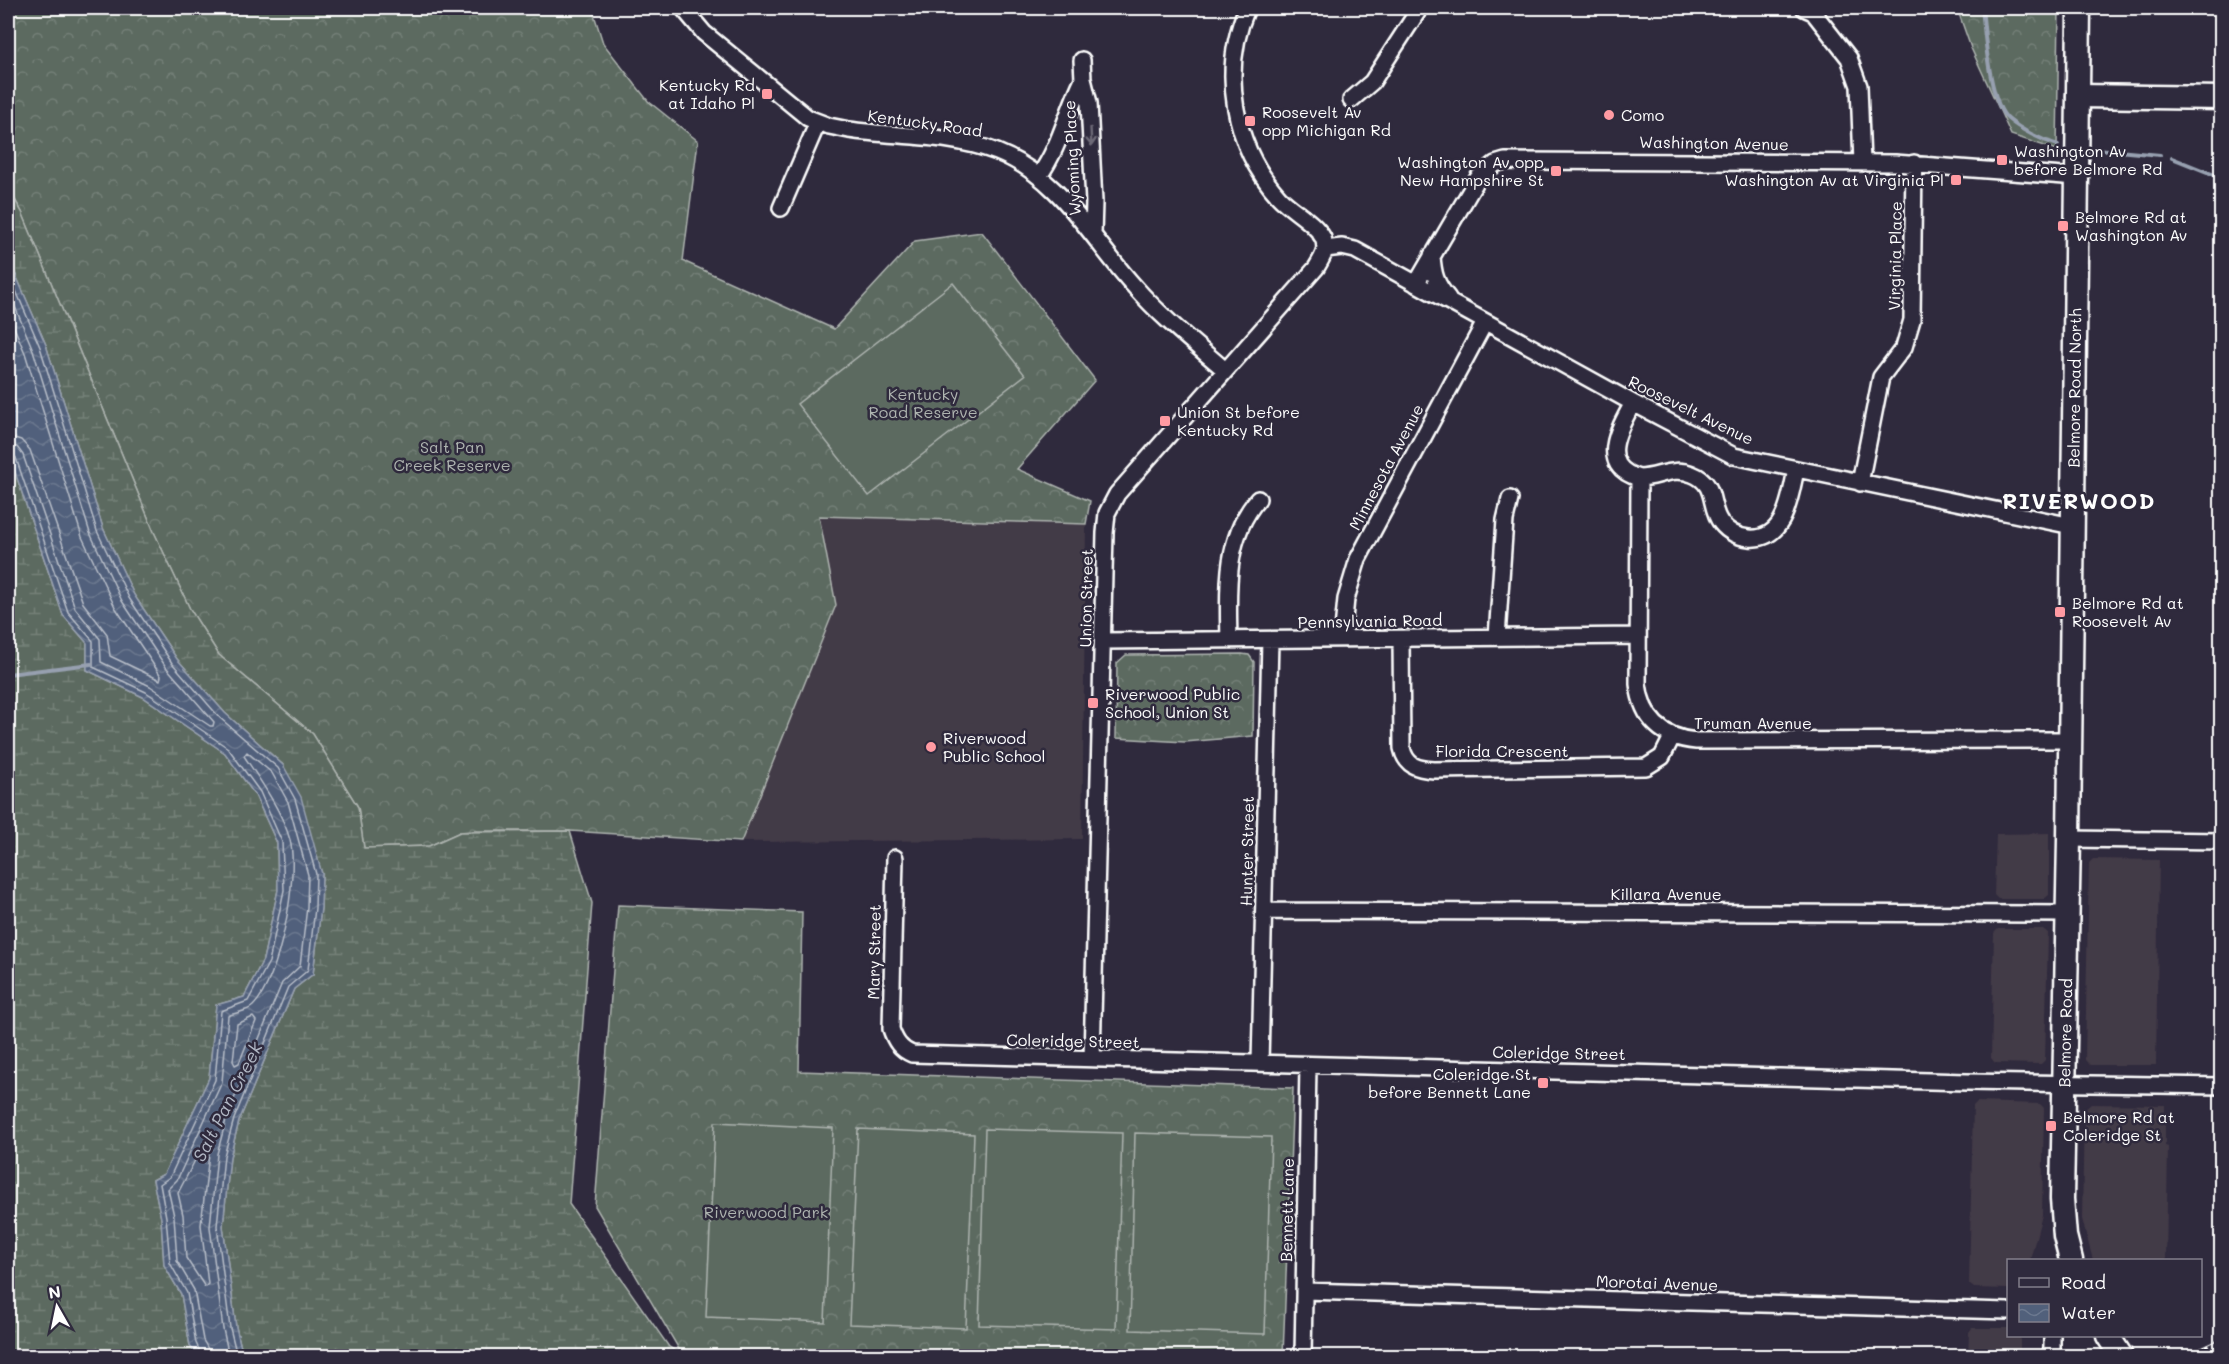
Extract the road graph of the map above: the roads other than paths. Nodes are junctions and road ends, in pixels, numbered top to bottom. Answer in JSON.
{"nodes":[{"id":1,"x":683,"y":8,"type":"edge"},
{"id":2,"x":1247,"y":8,"type":"edge"},
{"id":3,"x":1420,"y":8,"type":"edge"},
{"id":4,"x":1804,"y":8,"type":"edge"},
{"id":5,"x":2079,"y":8,"type":"edge"},
{"id":6,"x":1082,"y":60,"type":"dead end"},
{"id":7,"x":1083,"y":79,"type":"junction"},
{"id":8,"x":2078,"y":96,"type":"junction"},
{"id":9,"x":2222,"y":98,"type":"edge"},
{"id":10,"x":1351,"y":100,"type":"dead end"},
{"id":11,"x":818,"y":122,"type":"junction"},
{"id":12,"x":1862,"y":163,"type":"junction"},
{"id":13,"x":1914,"y":163,"type":"junction"},
{"id":14,"x":1039,"y":176,"type":"junction"},
{"id":15,"x":2077,"y":177,"type":"junction"},
{"id":16,"x":781,"y":208,"type":"dead end"},
{"id":17,"x":1093,"y":235,"type":"junction"},
{"id":18,"x":1325,"y":249,"type":"junction"},
{"id":19,"x":1432,"y":255,"type":"junction"},
{"id":20,"x":1416,"y":284,"type":"junction"},
{"id":21,"x":1454,"y":304,"type":"junction"},
{"id":22,"x":1485,"y":322,"type":"junction"},
{"id":23,"x":1225,"y":370,"type":"junction"},
{"id":24,"x":1633,"y":403,"type":"junction"},
{"id":25,"x":1796,"y":470,"type":"junction"},
{"id":26,"x":1639,"y":478,"type":"junction"},
{"id":27,"x":1860,"y":483,"type":"junction"},
{"id":28,"x":1258,"y":499,"type":"dead end"},
{"id":29,"x":1510,"y":499,"type":"dead end"},
{"id":30,"x":2072,"y":526,"type":"junction"},
{"id":31,"x":1638,"y":636,"type":"junction"},
{"id":32,"x":1497,"y":638,"type":"junction"},
{"id":33,"x":1342,"y":639,"type":"junction"},
{"id":34,"x":1401,"y":639,"type":"junction"},
{"id":35,"x":1229,"y":640,"type":"junction"},
{"id":36,"x":1270,"y":640,"type":"junction"},
{"id":37,"x":1102,"y":641,"type":"junction"},
{"id":38,"x":1672,"y":737,"type":"junction"},
{"id":39,"x":2070,"y":740,"type":"junction"},
{"id":40,"x":2069,"y":839,"type":"junction"},
{"id":41,"x":2222,"y":841,"type":"edge"},
{"id":42,"x":895,"y":858,"type":"dead end"},
{"id":43,"x":1264,"y":911,"type":"junction"},
{"id":44,"x":2068,"y":914,"type":"junction"},
{"id":45,"x":898,"y":1045,"type":"joint"},
{"id":46,"x":1092,"y":1059,"type":"junction"},
{"id":47,"x":1260,"y":1063,"type":"junction"},
{"id":48,"x":1308,"y":1065,"type":"junction"},
{"id":49,"x":2065,"y":1084,"type":"junction"},
{"id":50,"x":2222,"y":1086,"type":"edge"},
{"id":51,"x":2071,"y":1259,"type":"edge"},
{"id":52,"x":1304,"y":1291,"type":"junction"},
{"id":53,"x":2007,"y":1311,"type":"edge"},
{"id":54,"x":2052,"y":1337,"type":"edge"},
{"id":55,"x":2109,"y":1337,"type":"edge"},
{"id":56,"x":1303,"y":1356,"type":"edge"},
{"id":57,"x":2052,"y":1356,"type":"edge"},
{"id":58,"x":2121,"y":1356,"type":"edge"}],
"edges":[{"from":1,"to":11,"type":"street","name":"Kentucky Road"},
{"from":2,"to":18,"type":"street"},
{"from":3,"to":10,"type":"street"},
{"from":4,"to":12,"type":"street"},
{"from":5,"to":8,"type":"main road","name":"Belmore Road North"},
{"from":6,"to":7,"type":"street","name":"Wyoming Place"},
{"from":7,"to":14,"type":"street","name":"Wyoming Place"},
{"from":7,"to":17,"type":"street","name":"Wyoming Place","one_way":true},
{"from":8,"to":9,"type":"main road"},
{"from":8,"to":15,"type":"main road","name":"Belmore Road North"},
{"from":11,"to":14,"type":"street","name":"Kentucky Road"},
{"from":11,"to":16,"type":"street"},
{"from":12,"to":13,"type":"street","name":"Washington Avenue"},
{"from":12,"to":19,"type":"street","name":"Washington Avenue"},
{"from":13,"to":15,"type":"street","name":"Washington Avenue"},
{"from":13,"to":27,"type":"street","name":"Virginia Place"},
{"from":14,"to":17,"type":"street","name":"Kentucky Road"},
{"from":15,"to":30,"type":"main road","name":"Belmore Road North"},
{"from":17,"to":23,"type":"street","name":"Kentucky Road"},
{"from":18,"to":20,"type":"street","name":"Roosevelt Avenue"},
{"from":18,"to":23,"type":"street","name":"Union Street"},
{"from":19,"to":20,"type":"street","name":"Washington Avenue"},
{"from":19,"to":21,"type":"street"},
{"from":20,"to":21,"type":"street","name":"Roosevelt Avenue"},
{"from":21,"to":22,"type":"street","name":"Roosevelt Avenue"},
{"from":22,"to":24,"type":"street","name":"Roosevelt Avenue"},
{"from":22,"to":33,"type":"street","name":"Minnesota Avenue"},
{"from":23,"to":37,"type":"street","name":"Union Street"},
{"from":24,"to":25,"type":"street","name":"Roosevelt Avenue"},
{"from":24,"to":26,"type":"street"},
{"from":25,"to":26,"type":"street"},
{"from":25,"to":27,"type":"street","name":"Roosevelt Avenue"},
{"from":26,"to":31,"type":"street","name":"Truman Avenue"},
{"from":27,"to":30,"type":"street","name":"Roosevelt Avenue"},
{"from":28,"to":35,"type":"street"},
{"from":29,"to":32,"type":"street"},
{"from":30,"to":39,"type":"main road","name":"Belmore Road North"},
{"from":31,"to":32,"type":"street","name":"Pennsylvania Road"},
{"from":31,"to":38,"type":"street","name":"Truman Avenue"},
{"from":32,"to":34,"type":"street","name":"Pennsylvania Road"},
{"from":33,"to":34,"type":"street","name":"Pennsylvania Road"},
{"from":33,"to":36,"type":"street","name":"Pennsylvania Road"},
{"from":34,"to":38,"type":"street","name":"Florida Crescent"},
{"from":35,"to":36,"type":"street","name":"Pennsylvania Road"},
{"from":35,"to":37,"type":"street","name":"Pennsylvania Road"},
{"from":36,"to":43,"type":"street","name":"Hunter Street"},
{"from":37,"to":46,"type":"street","name":"Union Street"},
{"from":38,"to":39,"type":"street","name":"Truman Avenue"},
{"from":39,"to":40,"type":"main road","name":"Belmore Road North"},
{"from":40,"to":41,"type":"street"},
{"from":40,"to":44,"type":"main road","name":"Belmore Road"},
{"from":42,"to":45,"type":"street","name":"Mary Street"},
{"from":43,"to":44,"type":"street","name":"Killara Avenue"},
{"from":43,"to":47,"type":"street","name":"Hunter Street"},
{"from":44,"to":49,"type":"main road","name":"Belmore Road"},
{"from":45,"to":46,"type":"street","name":"Coleridge Street"},
{"from":46,"to":47,"type":"street","name":"Coleridge Street"},
{"from":47,"to":48,"type":"street","name":"Coleridge Street"},
{"from":48,"to":49,"type":"street","name":"Coleridge Street"},
{"from":48,"to":52,"type":"street","name":"Bennett Lane"},
{"from":49,"to":50,"type":"street","name":"Coleridge Street"},
{"from":49,"to":51,"type":"main road","name":"Belmore Road"},
{"from":52,"to":53,"type":"street","name":"Morotai Avenue"},
{"from":52,"to":56,"type":"street","name":"Bennett Lane"},
{"from":54,"to":57,"type":"street"},
{"from":55,"to":58,"type":"main road"}]}
